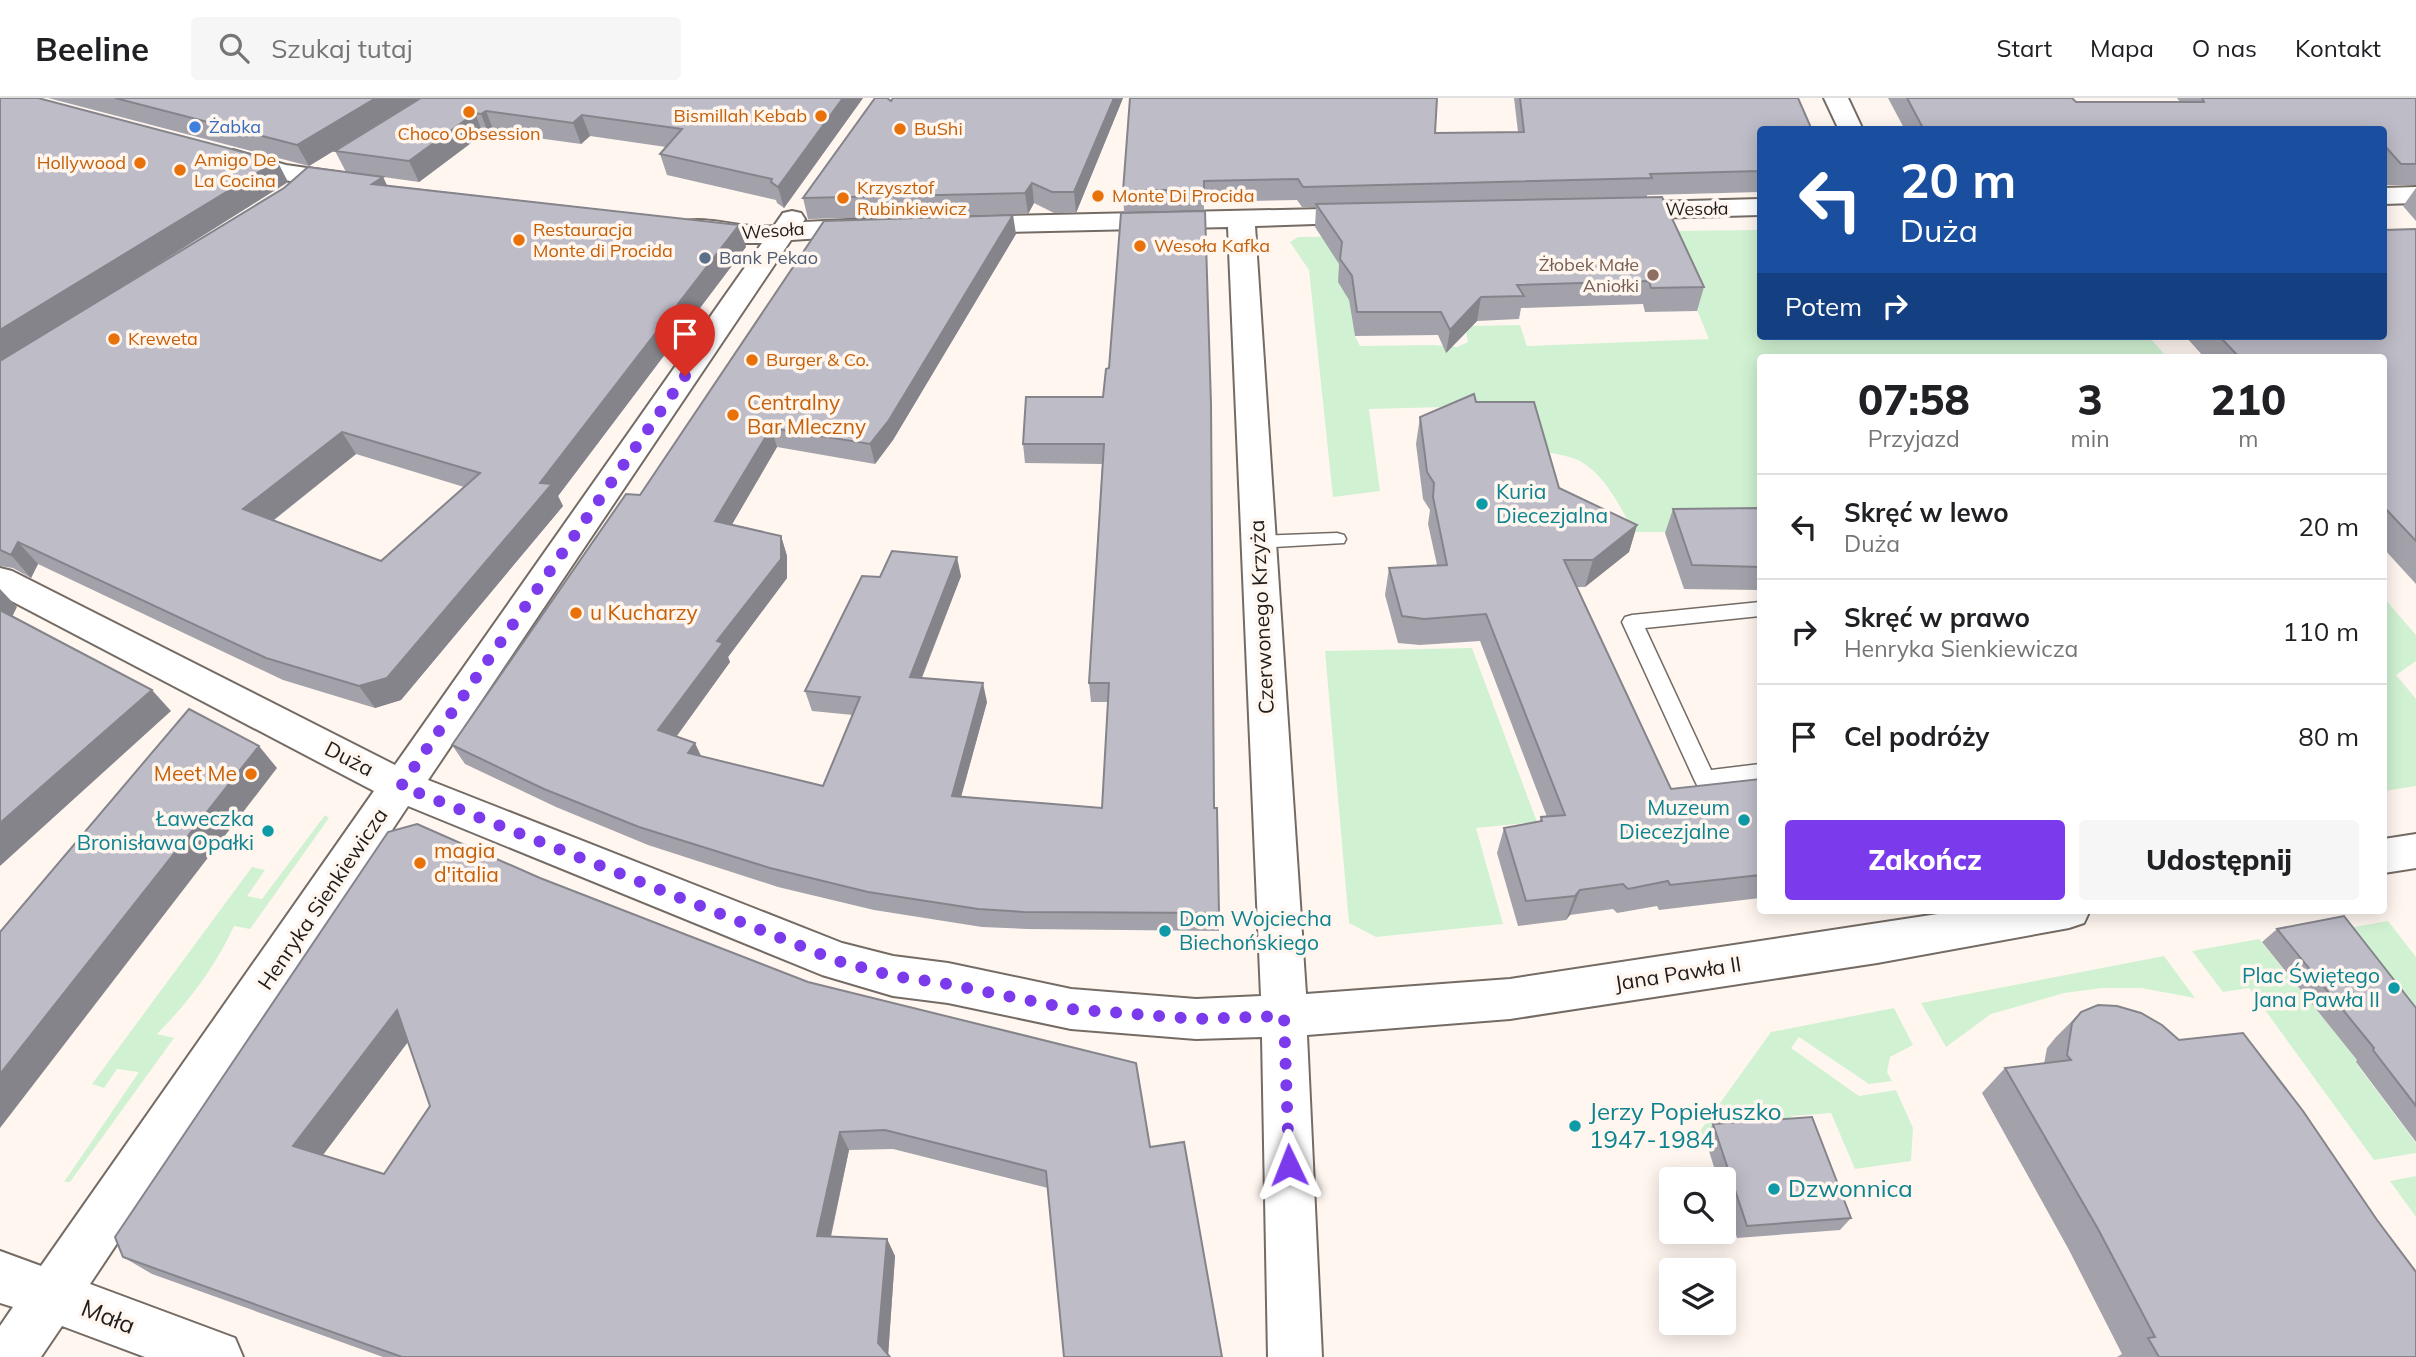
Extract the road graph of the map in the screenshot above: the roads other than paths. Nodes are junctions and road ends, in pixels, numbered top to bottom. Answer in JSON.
{"nodes":[{"id":1,"x":1836,"y":98,"type":"edge"},
{"id":2,"x":1849,"y":126,"type":"edge"},
{"id":3,"x":204,"y":150,"type":"edge"},
{"id":4,"x":342,"y":160,"type":"edge"},
{"id":5,"x":313,"y":178,"type":"junction"},
{"id":6,"x":369,"y":185,"type":"edge"},
{"id":7,"x":2416,"y":195,"type":"edge"},
{"id":8,"x":2387,"y":196,"type":"edge"},
{"id":9,"x":807,"y":197,"type":"edge"},
{"id":10,"x":289,"y":199,"type":"edge"},
{"id":11,"x":1757,"y":207,"type":"edge"},
{"id":12,"x":1590,"y":211,"type":"edge"},
{"id":13,"x":1386,"y":215,"type":"edge"},
{"id":14,"x":1241,"y":218,"type":"junction"},
{"id":15,"x":663,"y":225,"type":"edge"},
{"id":16,"x":929,"y":225,"type":"edge"},
{"id":17,"x":889,"y":226,"type":"edge"},
{"id":18,"x":783,"y":232,"type":"junction"},
{"id":19,"x":1337,"y":539,"type":"dead end"},
{"id":20,"x":1259,"y":542,"type":"junction"},
{"id":21,"x":0,"y":580,"type":"edge"},
{"id":22,"x":1757,"y":609,"type":"edge"},
{"id":23,"x":1757,"y":772,"type":"edge"},
{"id":24,"x":401,"y":786,"type":"junction"},
{"id":25,"x":2416,"y":851,"type":"edge"},
{"id":26,"x":2387,"y":856,"type":"edge"},
{"id":27,"x":2046,"y":914,"type":"edge"},
{"id":28,"x":1284,"y":1016,"type":"junction"},
{"id":29,"x":0,"y":1277,"type":"edge"},
{"id":30,"x":52,"y":1296,"type":"junction"},
{"id":31,"x":10,"y":1357,"type":"edge"},
{"id":32,"x":216,"y":1357,"type":"edge"},
{"id":33,"x":1295,"y":1357,"type":"edge"}],
"edges":[{"from":1,"to":2,"type":"street"},
{"from":3,"to":5,"type":"street"},
{"from":4,"to":5,"type":"street"},
{"from":5,"to":6,"type":"street"},
{"from":5,"to":10,"type":"street"},
{"from":7,"to":8,"type":"street"},
{"from":9,"to":18,"type":"street","name":"Henryka Sienkiewicza"},
{"from":11,"to":12,"type":"street","name":"Wesoła"},
{"from":13,"to":14,"type":"street"},
{"from":14,"to":16,"type":"street"},
{"from":14,"to":20,"type":"street","name":"Czerwonego Krzyża"},
{"from":15,"to":18,"type":"street","name":"Wesoła"},
{"from":17,"to":18,"type":"street","name":"Wesoła"},
{"from":18,"to":24,"type":"street","name":"Henryka Sienkiewicza"},
{"from":19,"to":20,"type":"lane"},
{"from":20,"to":28,"type":"street","name":"Czerwonego Krzyża"},
{"from":21,"to":24,"type":"street","name":"Duża"},
{"from":22,"to":23,"type":"lane"},
{"from":24,"to":28,"type":"street","name":"Duża"},
{"from":24,"to":30,"type":"street","name":"Henryka Sienkiewicza"},
{"from":25,"to":26,"type":"street"},
{"from":27,"to":28,"type":"street","name":"Jana Pawła II"},
{"from":28,"to":33,"type":"street","name":"Czerwonego Krzyża"},
{"from":29,"to":30,"type":"street","name":"Mała"},
{"from":30,"to":31,"type":"street","name":"Henryka Sienkiewicza"},
{"from":30,"to":32,"type":"street","name":"Mała"}]}
